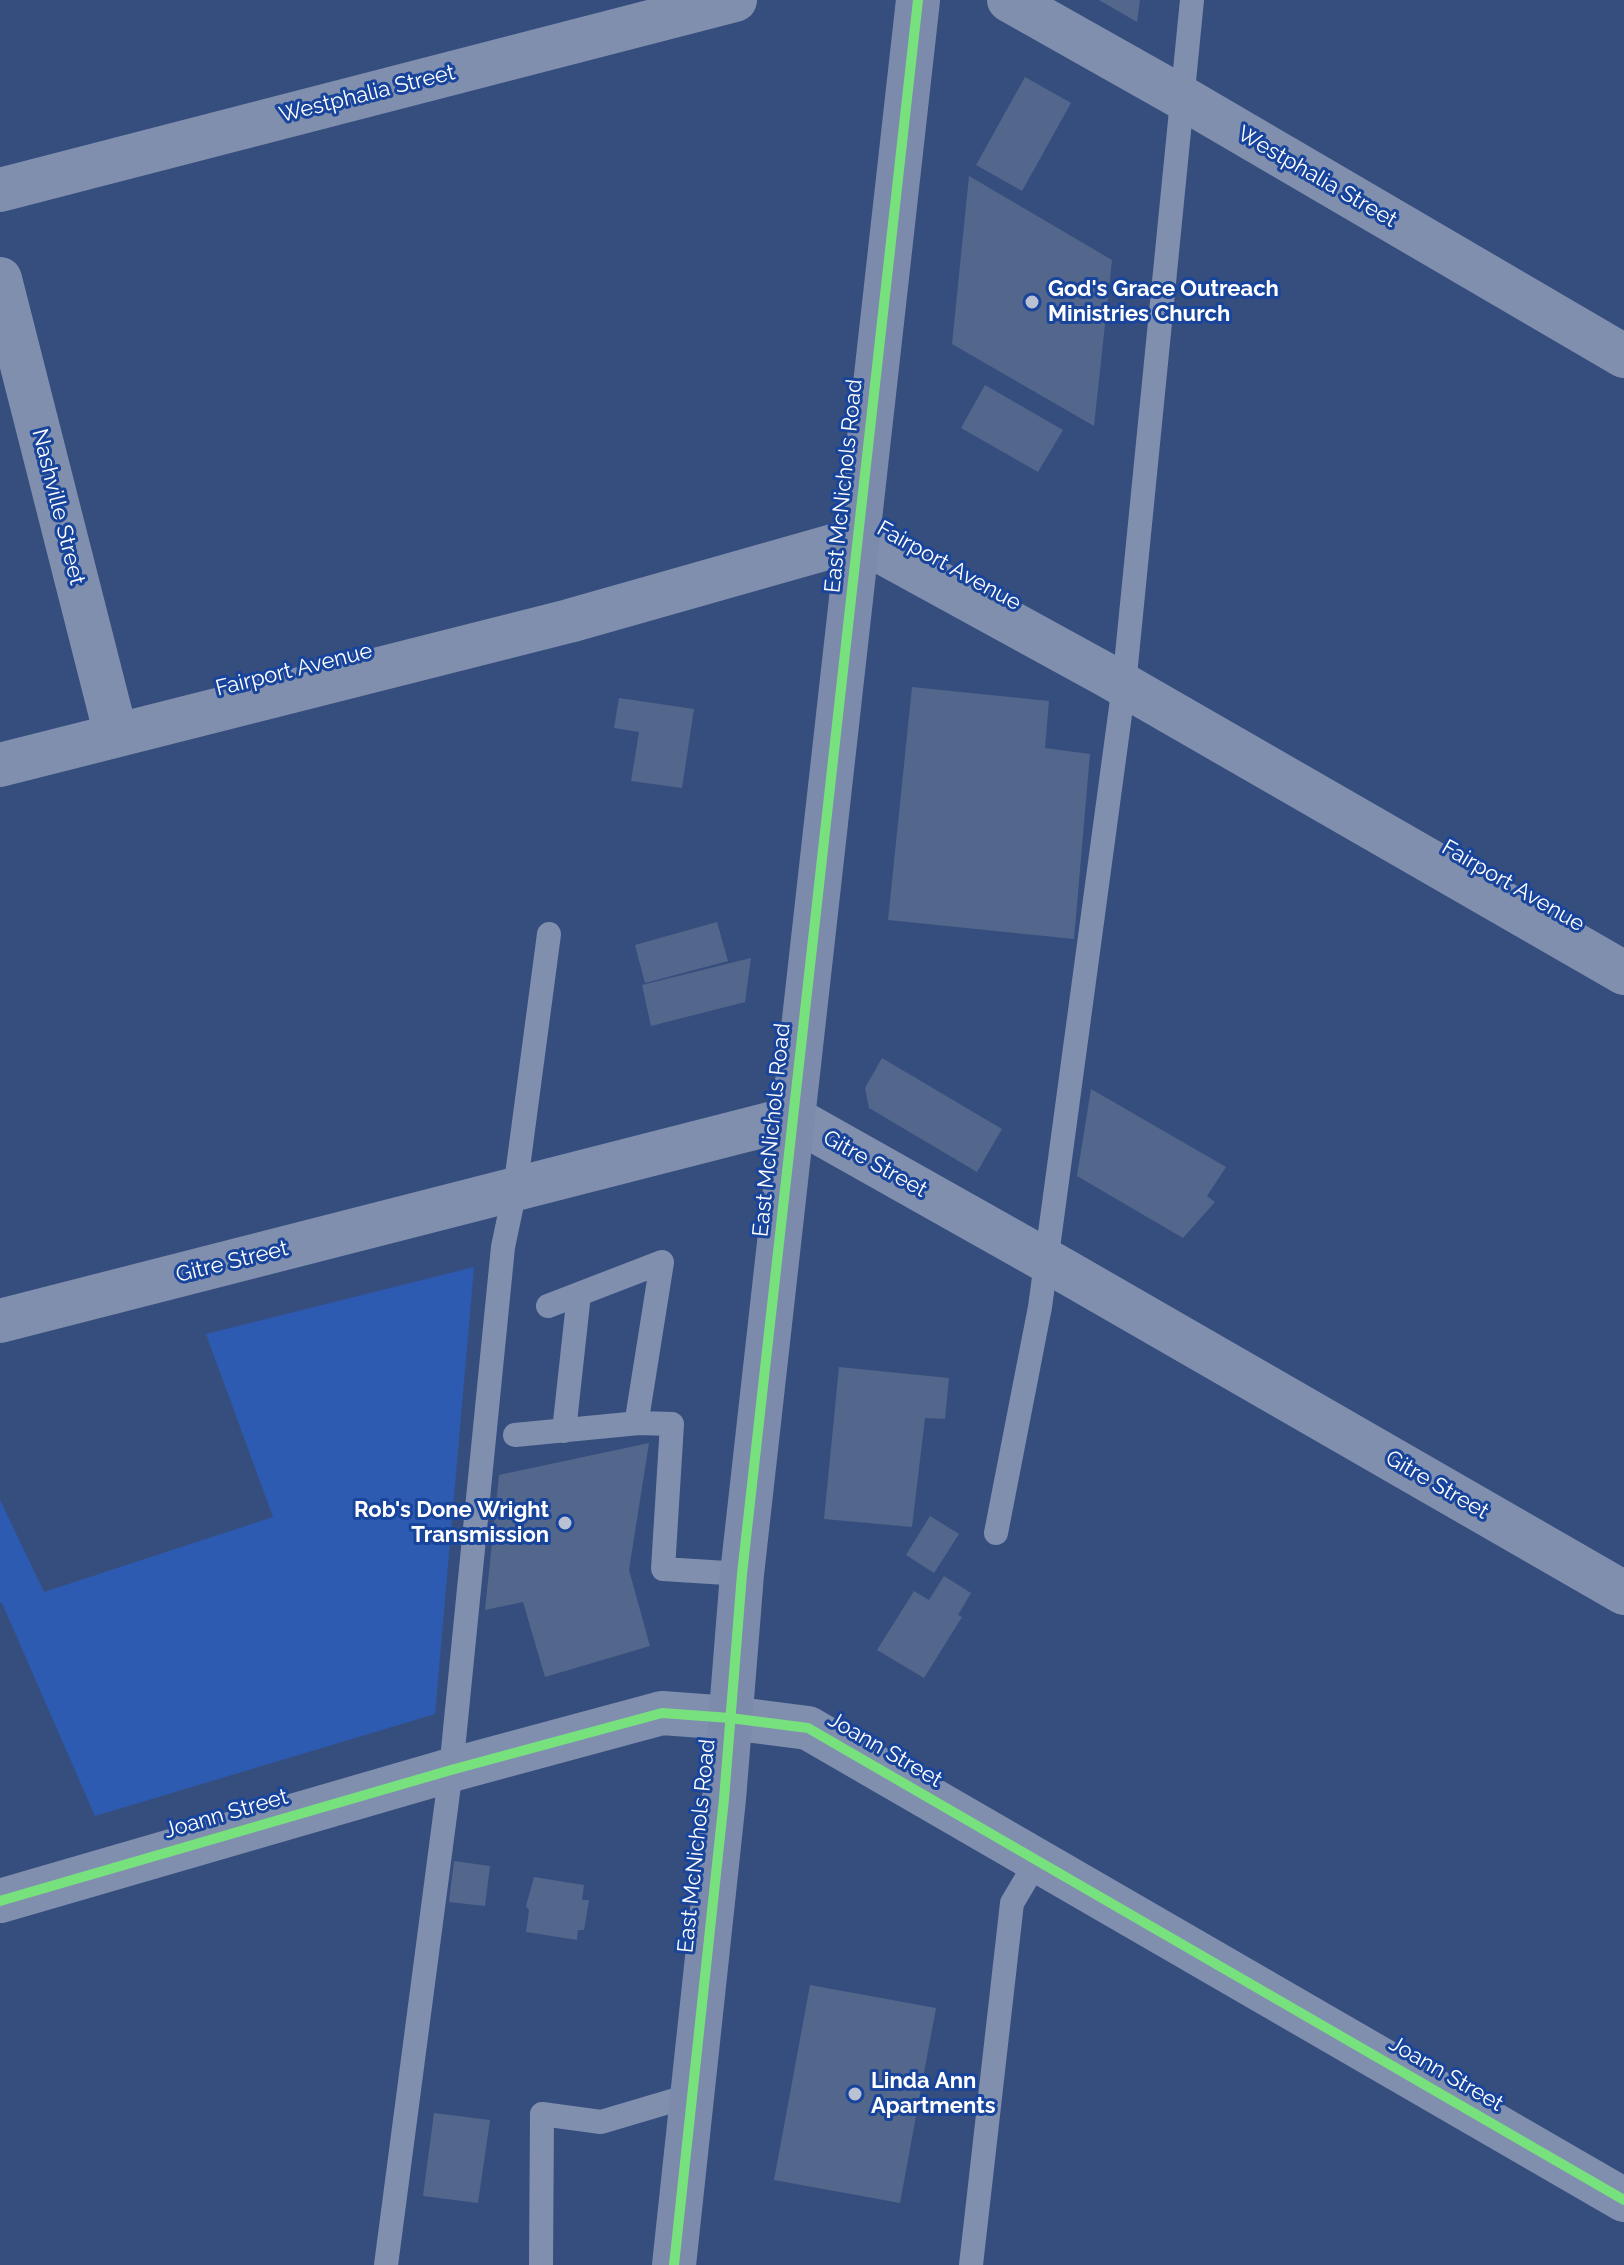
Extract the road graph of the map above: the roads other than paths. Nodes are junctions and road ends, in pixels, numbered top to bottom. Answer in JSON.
{"nodes":[{"id":1,"x":735,"y":0,"type":"edge"},
{"id":2,"x":918,"y":0,"type":"edge"},
{"id":3,"x":1009,"y":0,"type":"edge"},
{"id":4,"x":1192,"y":0,"type":"edge"},
{"id":5,"x":1181,"y":97,"type":"junction"},
{"id":6,"x":0,"y":190,"type":"edge"},
{"id":7,"x":0,"y":279,"type":"edge"},
{"id":8,"x":1624,"y":356,"type":"edge"},
{"id":9,"x":858,"y":539,"type":"junction"},
{"id":10,"x":1124,"y":685,"type":"junction"},
{"id":11,"x":116,"y":735,"type":"junction"},
{"id":12,"x":0,"y":765,"type":"edge"},
{"id":13,"x":549,"y":934,"type":"dead end"},
{"id":14,"x":1624,"y":973,"type":"edge"},
{"id":15,"x":793,"y":1118,"type":"junction"},
{"id":16,"x":515,"y":1190,"type":"junction"},
{"id":17,"x":1047,"y":1260,"type":"junction"},
{"id":18,"x":579,"y":1294,"type":"junction"},
{"id":19,"x":548,"y":1306,"type":"dead end"},
{"id":20,"x":0,"y":1321,"type":"edge"},
{"id":21,"x":639,"y":1423,"type":"junction"},
{"id":22,"x":564,"y":1431,"type":"junction"},
{"id":23,"x":515,"y":1435,"type":"dead end"},
{"id":24,"x":996,"y":1533,"type":"dead end"},
{"id":25,"x":742,"y":1574,"type":"junction"},
{"id":26,"x":1624,"y":1593,"type":"edge"},
{"id":27,"x":730,"y":1718,"type":"junction"},
{"id":28,"x":451,"y":1770,"type":"junction"},
{"id":29,"x":1037,"y":1861,"type":"junction"},
{"id":30,"x":0,"y":1901,"type":"edge"},
{"id":31,"x":692,"y":2095,"type":"junction"},
{"id":32,"x":1624,"y":2200,"type":"edge"},
{"id":33,"x":386,"y":2265,"type":"edge"},
{"id":34,"x":541,"y":2265,"type":"edge"},
{"id":35,"x":674,"y":2265,"type":"edge"},
{"id":36,"x":971,"y":2265,"type":"edge"}],
"edges":[{"from":1,"to":6,"type":"street","name":"Westphalia Street"},
{"from":2,"to":9,"type":"street","name":"East McNichols Road"},
{"from":3,"to":5,"type":"street","name":"Westphalia Street"},
{"from":4,"to":5,"type":"lane"},
{"from":5,"to":8,"type":"street","name":"Westphalia Street"},
{"from":5,"to":10,"type":"lane"},
{"from":7,"to":11,"type":"street","name":"Nashville Street"},
{"from":9,"to":10,"type":"street","name":"Fairport Avenue"},
{"from":9,"to":11,"type":"street","name":"Fairport Avenue"},
{"from":9,"to":15,"type":"street","name":"East McNichols Road"},
{"from":10,"to":14,"type":"street","name":"Fairport Avenue"},
{"from":10,"to":17,"type":"lane"},
{"from":11,"to":12,"type":"street","name":"Fairport Avenue"},
{"from":13,"to":16,"type":"lane"},
{"from":15,"to":16,"type":"street","name":"Gitre Street"},
{"from":15,"to":17,"type":"street","name":"Gitre Street"},
{"from":15,"to":25,"type":"street","name":"East McNichols Road"},
{"from":16,"to":20,"type":"street","name":"Gitre Street"},
{"from":16,"to":28,"type":"lane"},
{"from":17,"to":24,"type":"lane"},
{"from":17,"to":26,"type":"street","name":"Gitre Street"},
{"from":18,"to":19,"type":"lane"},
{"from":18,"to":21,"type":"lane"},
{"from":18,"to":22,"type":"lane"},
{"from":21,"to":22,"type":"lane"},
{"from":21,"to":25,"type":"lane"},
{"from":22,"to":23,"type":"lane"},
{"from":25,"to":27,"type":"street","name":"East McNichols Road"},
{"from":27,"to":28,"type":"street","name":"Joann Street"},
{"from":27,"to":29,"type":"street","name":"Joann Street"},
{"from":27,"to":31,"type":"street","name":"East McNichols Road"},
{"from":28,"to":30,"type":"street","name":"Joann Street"},
{"from":28,"to":33,"type":"lane"},
{"from":29,"to":32,"type":"street","name":"Joann Street"},
{"from":29,"to":36,"type":"lane"},
{"from":31,"to":34,"type":"lane"},
{"from":31,"to":35,"type":"street","name":"East McNichols Road"}]}
